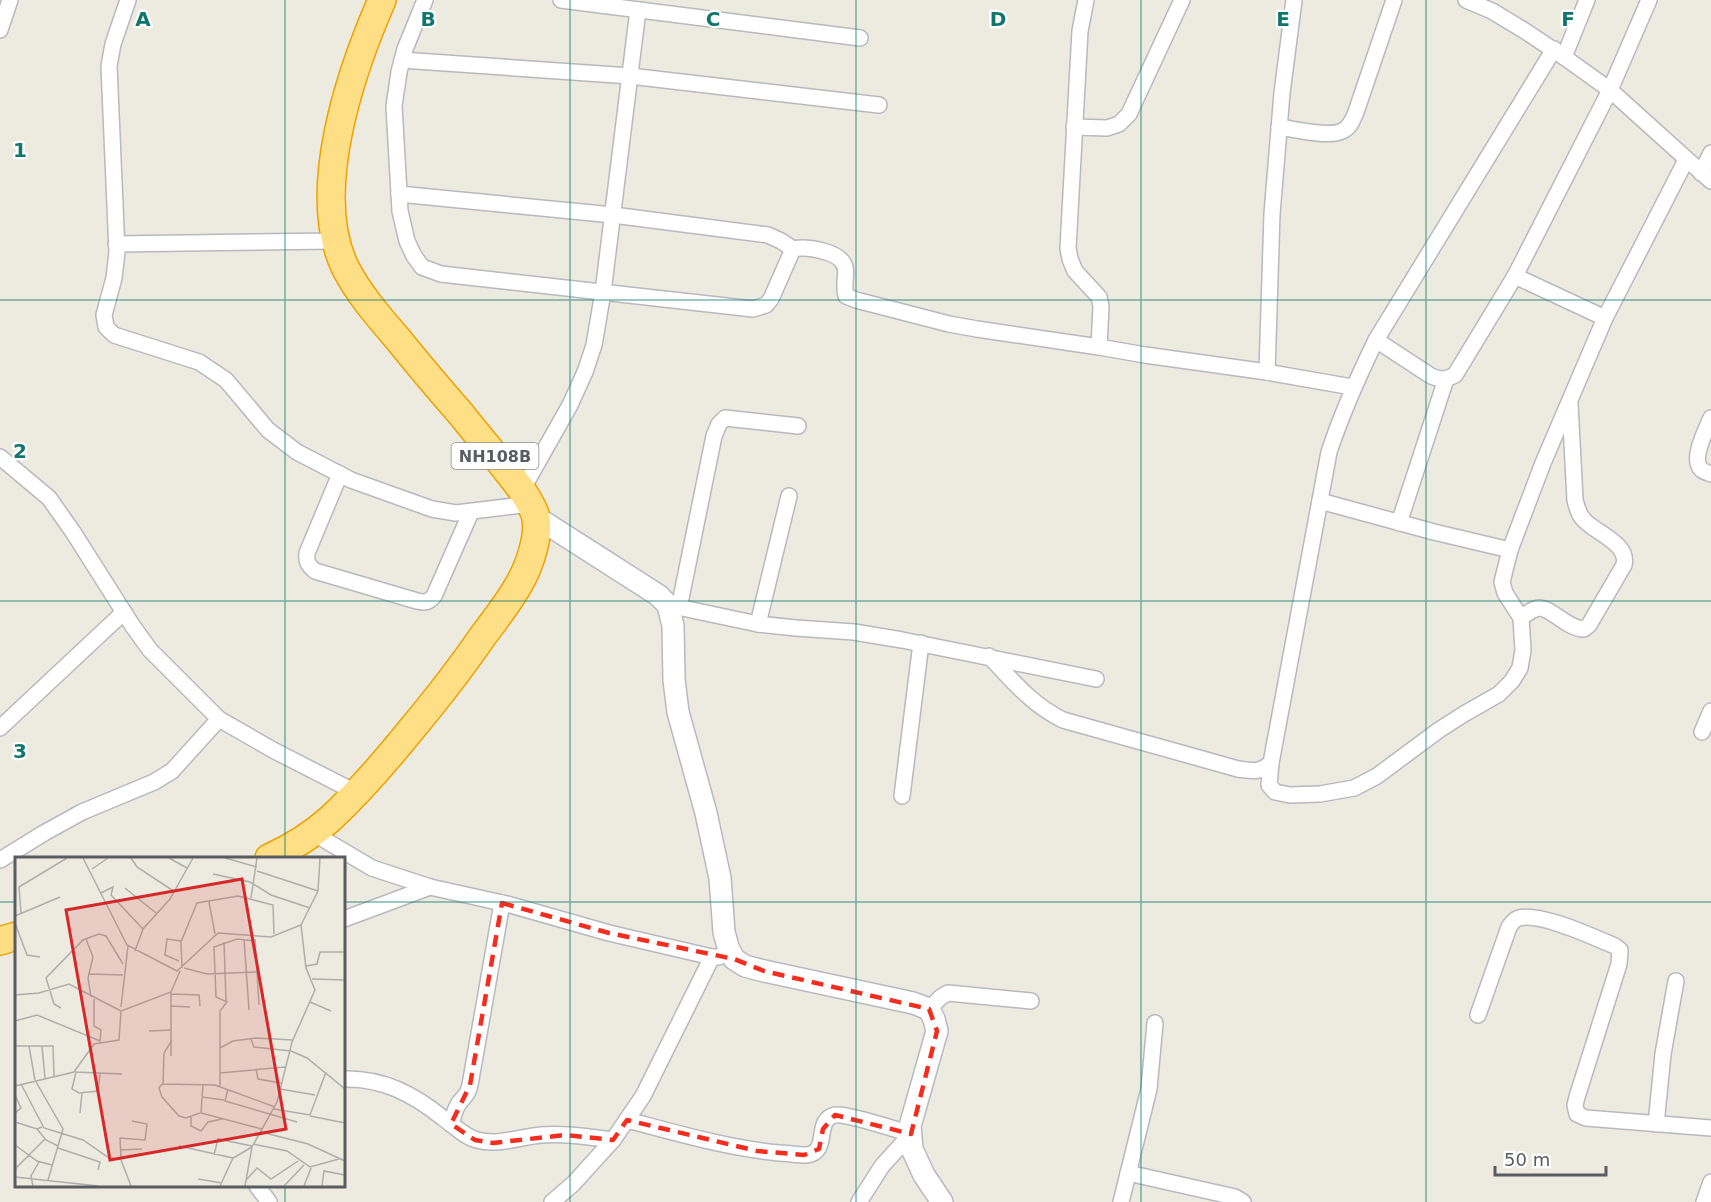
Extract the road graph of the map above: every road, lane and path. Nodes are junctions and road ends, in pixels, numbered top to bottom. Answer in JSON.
{"nodes":[{"id":1,"x":10,"y":0,"type":"edge"},
{"id":2,"x":128,"y":0,"type":"edge"},
{"id":3,"x":382,"y":0,"type":"edge"},
{"id":4,"x":425,"y":0,"type":"edge"},
{"id":5,"x":561,"y":0,"type":"edge"},
{"id":6,"x":1086,"y":0,"type":"edge"},
{"id":7,"x":1182,"y":0,"type":"edge"},
{"id":8,"x":1294,"y":0,"type":"edge"},
{"id":9,"x":1394,"y":0,"type":"edge"},
{"id":10,"x":1466,"y":0,"type":"edge"},
{"id":11,"x":1587,"y":0,"type":"edge"},
{"id":12,"x":1649,"y":0,"type":"edge"},
{"id":13,"x":638,"y":10,"type":"junction"},
{"id":14,"x":0,"y":30,"type":"edge"},
{"id":15,"x":860,"y":38,"type":"dead end"},
{"id":16,"x":1559,"y":53,"type":"junction"},
{"id":17,"x":402,"y":60,"type":"junction"},
{"id":18,"x":630,"y":76,"type":"junction"},
{"id":19,"x":1610,"y":90,"type":"junction"},
{"id":20,"x":879,"y":105,"type":"dead end"},
{"id":21,"x":1074,"y":127,"type":"junction"},
{"id":22,"x":1279,"y":127,"type":"junction"},
{"id":23,"x":1711,"y":153,"type":"edge"},
{"id":24,"x":1686,"y":160,"type":"junction"},
{"id":25,"x":1706,"y":177,"type":"edge"},
{"id":26,"x":399,"y":194,"type":"junction"},
{"id":27,"x":613,"y":215,"type":"junction"},
{"id":28,"x":336,"y":241,"type":"junction"},
{"id":29,"x":116,"y":244,"type":"junction"},
{"id":30,"x":793,"y":249,"type":"junction"},
{"id":31,"x":1515,"y":276,"type":"junction"},
{"id":32,"x":603,"y":292,"type":"junction"},
{"id":33,"x":1605,"y":318,"type":"junction"},
{"id":34,"x":1376,"y":340,"type":"junction"},
{"id":35,"x":1099,"y":347,"type":"junction"},
{"id":36,"x":1267,"y":372,"type":"junction"},
{"id":37,"x":1446,"y":379,"type":"junction"},
{"id":38,"x":1352,"y":387,"type":"junction"},
{"id":39,"x":1570,"y":400,"type":"junction"},
{"id":40,"x":1711,"y":418,"type":"edge"},
{"id":41,"x":798,"y":426,"type":"dead end"},
{"id":42,"x":2,"y":462,"type":"edge"},
{"id":43,"x":340,"y":474,"type":"junction"},
{"id":44,"x":1711,"y":474,"type":"edge"},
{"id":45,"x":789,"y":496,"type":"dead end"},
{"id":46,"x":1320,"y":501,"type":"junction"},
{"id":47,"x":529,"y":504,"type":"junction"},
{"id":48,"x":471,"y":512,"type":"junction"},
{"id":49,"x":1399,"y":523,"type":"junction"},
{"id":50,"x":1510,"y":550,"type":"junction"},
{"id":51,"x":674,"y":606,"type":"junction"},
{"id":52,"x":124,"y":612,"type":"junction"},
{"id":53,"x":1521,"y":618,"type":"junction"},
{"id":54,"x":758,"y":624,"type":"junction"},
{"id":55,"x":921,"y":643,"type":"junction"},
{"id":56,"x":989,"y":656,"type":"junction"},
{"id":57,"x":1096,"y":679,"type":"dead end"},
{"id":58,"x":1711,"y":711,"type":"edge"},
{"id":59,"x":219,"y":719,"type":"junction"},
{"id":60,"x":0,"y":728,"type":"edge"},
{"id":61,"x":1702,"y":732,"type":"dead end"},
{"id":62,"x":1271,"y":764,"type":"junction"},
{"id":63,"x":357,"y":793,"type":"junction"},
{"id":64,"x":902,"y":796,"type":"dead end"},
{"id":65,"x":313,"y":833,"type":"junction"},
{"id":66,"x":270,"y":857,"type":"edge"},
{"id":67,"x":0,"y":860,"type":"edge"},
{"id":68,"x":430,"y":887,"type":"junction"},
{"id":69,"x":502,"y":903,"type":"junction"},
{"id":70,"x":345,"y":919,"type":"edge"},
{"id":71,"x":15,"y":936,"type":"edge"},
{"id":72,"x":0,"y":941,"type":"edge"},
{"id":73,"x":712,"y":957,"type":"junction"},
{"id":74,"x":734,"y":959,"type":"junction"},
{"id":75,"x":1676,"y":981,"type":"dead end"},
{"id":76,"x":1031,"y":1001,"type":"dead end"},
{"id":77,"x":929,"y":1009,"type":"junction"},
{"id":78,"x":1478,"y":1015,"type":"dead end"},
{"id":79,"x":1155,"y":1023,"type":"dead end"},
{"id":80,"x":345,"y":1079,"type":"edge"},
{"id":81,"x":627,"y":1120,"type":"junction"},
{"id":82,"x":451,"y":1124,"type":"junction"},
{"id":83,"x":1656,"y":1124,"type":"junction"},
{"id":84,"x":1711,"y":1128,"type":"edge"},
{"id":85,"x":911,"y":1134,"type":"junction"},
{"id":86,"x":613,"y":1140,"type":"junction"},
{"id":87,"x":1128,"y":1173,"type":"junction"},
{"id":88,"x":1711,"y":1182,"type":"edge"},
{"id":89,"x":258,"y":1187,"type":"edge"},
{"id":90,"x":269,"y":1202,"type":"edge"},
{"id":91,"x":552,"y":1202,"type":"edge"},
{"id":92,"x":859,"y":1202,"type":"edge"},
{"id":93,"x":942,"y":1202,"type":"edge"},
{"id":94,"x":1121,"y":1202,"type":"edge"},
{"id":95,"x":1243,"y":1202,"type":"edge"},
{"id":96,"x":1704,"y":1202,"type":"edge"}],
"edges":[{"from":1,"to":14,"type":"street"},
{"from":2,"to":29,"type":"street"},
{"from":3,"to":28,"type":"highway","number":"NH108B"},
{"from":4,"to":17,"type":"street"},
{"from":5,"to":13,"type":"street"},
{"from":6,"to":21,"type":"street"},
{"from":7,"to":21,"type":"street"},
{"from":8,"to":22,"type":"street"},
{"from":9,"to":22,"type":"street"},
{"from":10,"to":16,"type":"street"},
{"from":11,"to":16,"type":"street"},
{"from":12,"to":19,"type":"street"},
{"from":13,"to":15,"type":"street"},
{"from":13,"to":18,"type":"street"},
{"from":16,"to":19,"type":"street"},
{"from":16,"to":34,"type":"street"},
{"from":17,"to":18,"type":"street"},
{"from":17,"to":26,"type":"street"},
{"from":18,"to":20,"type":"street"},
{"from":18,"to":27,"type":"street"},
{"from":19,"to":24,"type":"street"},
{"from":19,"to":31,"type":"street"},
{"from":21,"to":35,"type":"street"},
{"from":22,"to":36,"type":"street"},
{"from":23,"to":25,"type":"street"},
{"from":24,"to":25,"type":"street"},
{"from":24,"to":33,"type":"street"},
{"from":26,"to":27,"type":"street"},
{"from":26,"to":32,"type":"street"},
{"from":27,"to":30,"type":"street"},
{"from":27,"to":32,"type":"street"},
{"from":28,"to":29,"type":"street"},
{"from":28,"to":47,"type":"highway","number":"NH108B"},
{"from":29,"to":43,"type":"street"},
{"from":30,"to":32,"type":"street"},
{"from":30,"to":35,"type":"street"},
{"from":31,"to":33,"type":"street"},
{"from":31,"to":37,"type":"street"},
{"from":32,"to":47,"type":"street"},
{"from":33,"to":39,"type":"street"},
{"from":34,"to":37,"type":"street"},
{"from":34,"to":38,"type":"street"},
{"from":35,"to":36,"type":"street"},
{"from":36,"to":38,"type":"street"},
{"from":37,"to":49,"type":"street"},
{"from":38,"to":46,"type":"street"},
{"from":39,"to":50,"type":"street"},
{"from":39,"to":53,"type":"street"},
{"from":40,"to":44,"type":"street"},
{"from":41,"to":51,"type":"street"},
{"from":42,"to":52,"type":"street"},
{"from":43,"to":48,"type":"street"},
{"from":43,"to":48,"type":"street"},
{"from":45,"to":54,"type":"street"},
{"from":46,"to":49,"type":"street"},
{"from":46,"to":62,"type":"street"},
{"from":47,"to":48,"type":"street"},
{"from":47,"to":51,"type":"street"},
{"from":47,"to":63,"type":"highway"},
{"from":49,"to":50,"type":"street"},
{"from":50,"to":53,"type":"street"},
{"from":51,"to":54,"type":"street"},
{"from":51,"to":74,"type":"street"},
{"from":52,"to":59,"type":"street"},
{"from":52,"to":60,"type":"street"},
{"from":53,"to":62,"type":"street"},
{"from":54,"to":55,"type":"street"},
{"from":55,"to":56,"type":"street"},
{"from":55,"to":64,"type":"street"},
{"from":56,"to":57,"type":"street"},
{"from":56,"to":62,"type":"street"},
{"from":58,"to":61,"type":"street"},
{"from":59,"to":63,"type":"street"},
{"from":59,"to":67,"type":"street"},
{"from":63,"to":65,"type":"highway"},
{"from":65,"to":66,"type":"highway"},
{"from":65,"to":68,"type":"street"},
{"from":68,"to":69,"type":"street"},
{"from":68,"to":70,"type":"street"},
{"from":69,"to":73,"type":"street"},
{"from":69,"to":82,"type":"street"},
{"from":71,"to":72,"type":"highway"},
{"from":73,"to":74,"type":"street"},
{"from":73,"to":81,"type":"street"},
{"from":74,"to":77,"type":"street"},
{"from":75,"to":83,"type":"street"},
{"from":76,"to":77,"type":"street"},
{"from":77,"to":85,"type":"street"},
{"from":78,"to":83,"type":"street"},
{"from":79,"to":87,"type":"street"},
{"from":80,"to":82,"type":"street"},
{"from":81,"to":85,"type":"street"},
{"from":81,"to":86,"type":"street"},
{"from":82,"to":86,"type":"street"},
{"from":83,"to":84,"type":"street"},
{"from":85,"to":92,"type":"street"},
{"from":85,"to":93,"type":"street"},
{"from":86,"to":91,"type":"street"},
{"from":87,"to":94,"type":"street"},
{"from":87,"to":95,"type":"street"},
{"from":88,"to":96,"type":"street"},
{"from":89,"to":90,"type":"street"}]}
